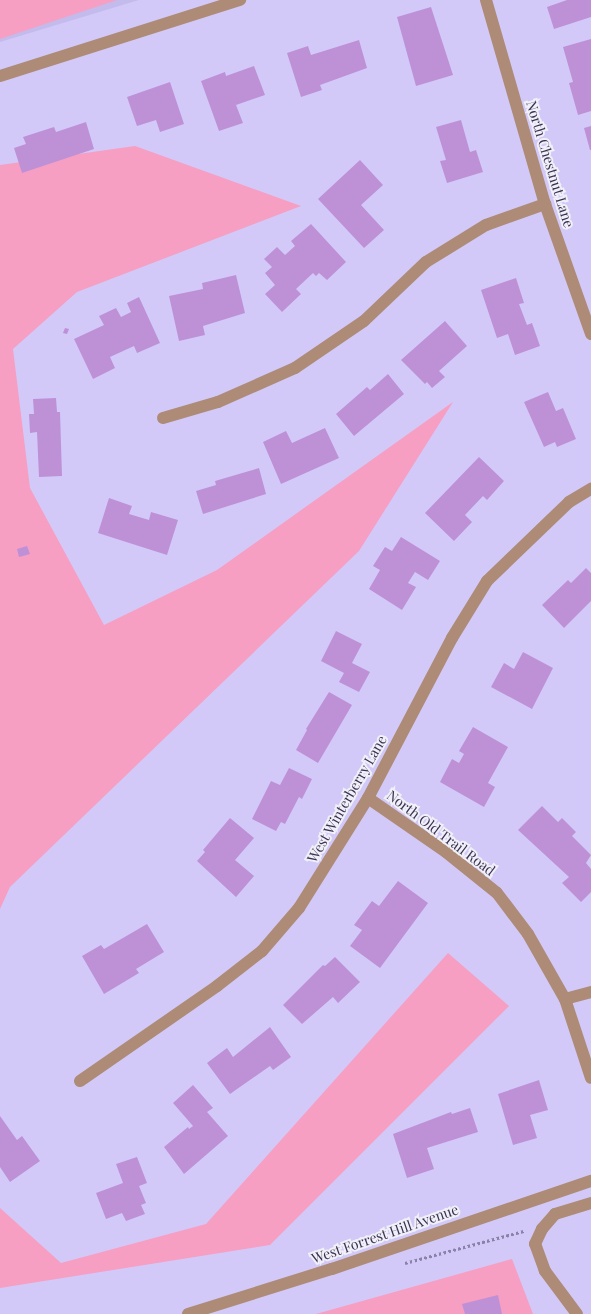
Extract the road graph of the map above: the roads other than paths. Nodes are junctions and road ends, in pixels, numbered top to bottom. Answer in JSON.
{"nodes":[{"id":1,"x":240,"y":0,"type":"edge"},
{"id":2,"x":486,"y":0,"type":"edge"},
{"id":3,"x":0,"y":76,"type":"edge"},
{"id":4,"x":545,"y":204,"type":"junction"},
{"id":5,"x":591,"y":334,"type":"edge"},
{"id":6,"x":163,"y":418,"type":"dead end"},
{"id":7,"x":591,"y":490,"type":"edge"},
{"id":8,"x":368,"y":798,"type":"junction"},
{"id":9,"x":591,"y":992,"type":"edge"},
{"id":10,"x":565,"y":999,"type":"junction"},
{"id":11,"x":591,"y":1078,"type":"edge"},
{"id":12,"x":80,"y":1081,"type":"dead end"},
{"id":13,"x":591,"y":1180,"type":"edge"},
{"id":14,"x":591,"y":1202,"type":"edge"},
{"id":15,"x":188,"y":1314,"type":"edge"},
{"id":16,"x":577,"y":1314,"type":"edge"}],
"edges":[{"from":1,"to":3,"type":"street"},
{"from":2,"to":4,"type":"street","name":"North Chestnut Lane"},
{"from":4,"to":5,"type":"street","name":"North Chestnut Lane"},
{"from":4,"to":6,"type":"street"},
{"from":7,"to":8,"type":"street","name":"West Winterberry Lane"},
{"from":8,"to":10,"type":"street","name":"North Old Trail Road"},
{"from":8,"to":12,"type":"street","name":"West Winterberry Lane"},
{"from":9,"to":10,"type":"street"},
{"from":10,"to":11,"type":"street","name":"North Old Trail Road"},
{"from":13,"to":15,"type":"street","name":"West Forrest Hill Avenue"},
{"from":14,"to":16,"type":"street"}]}
